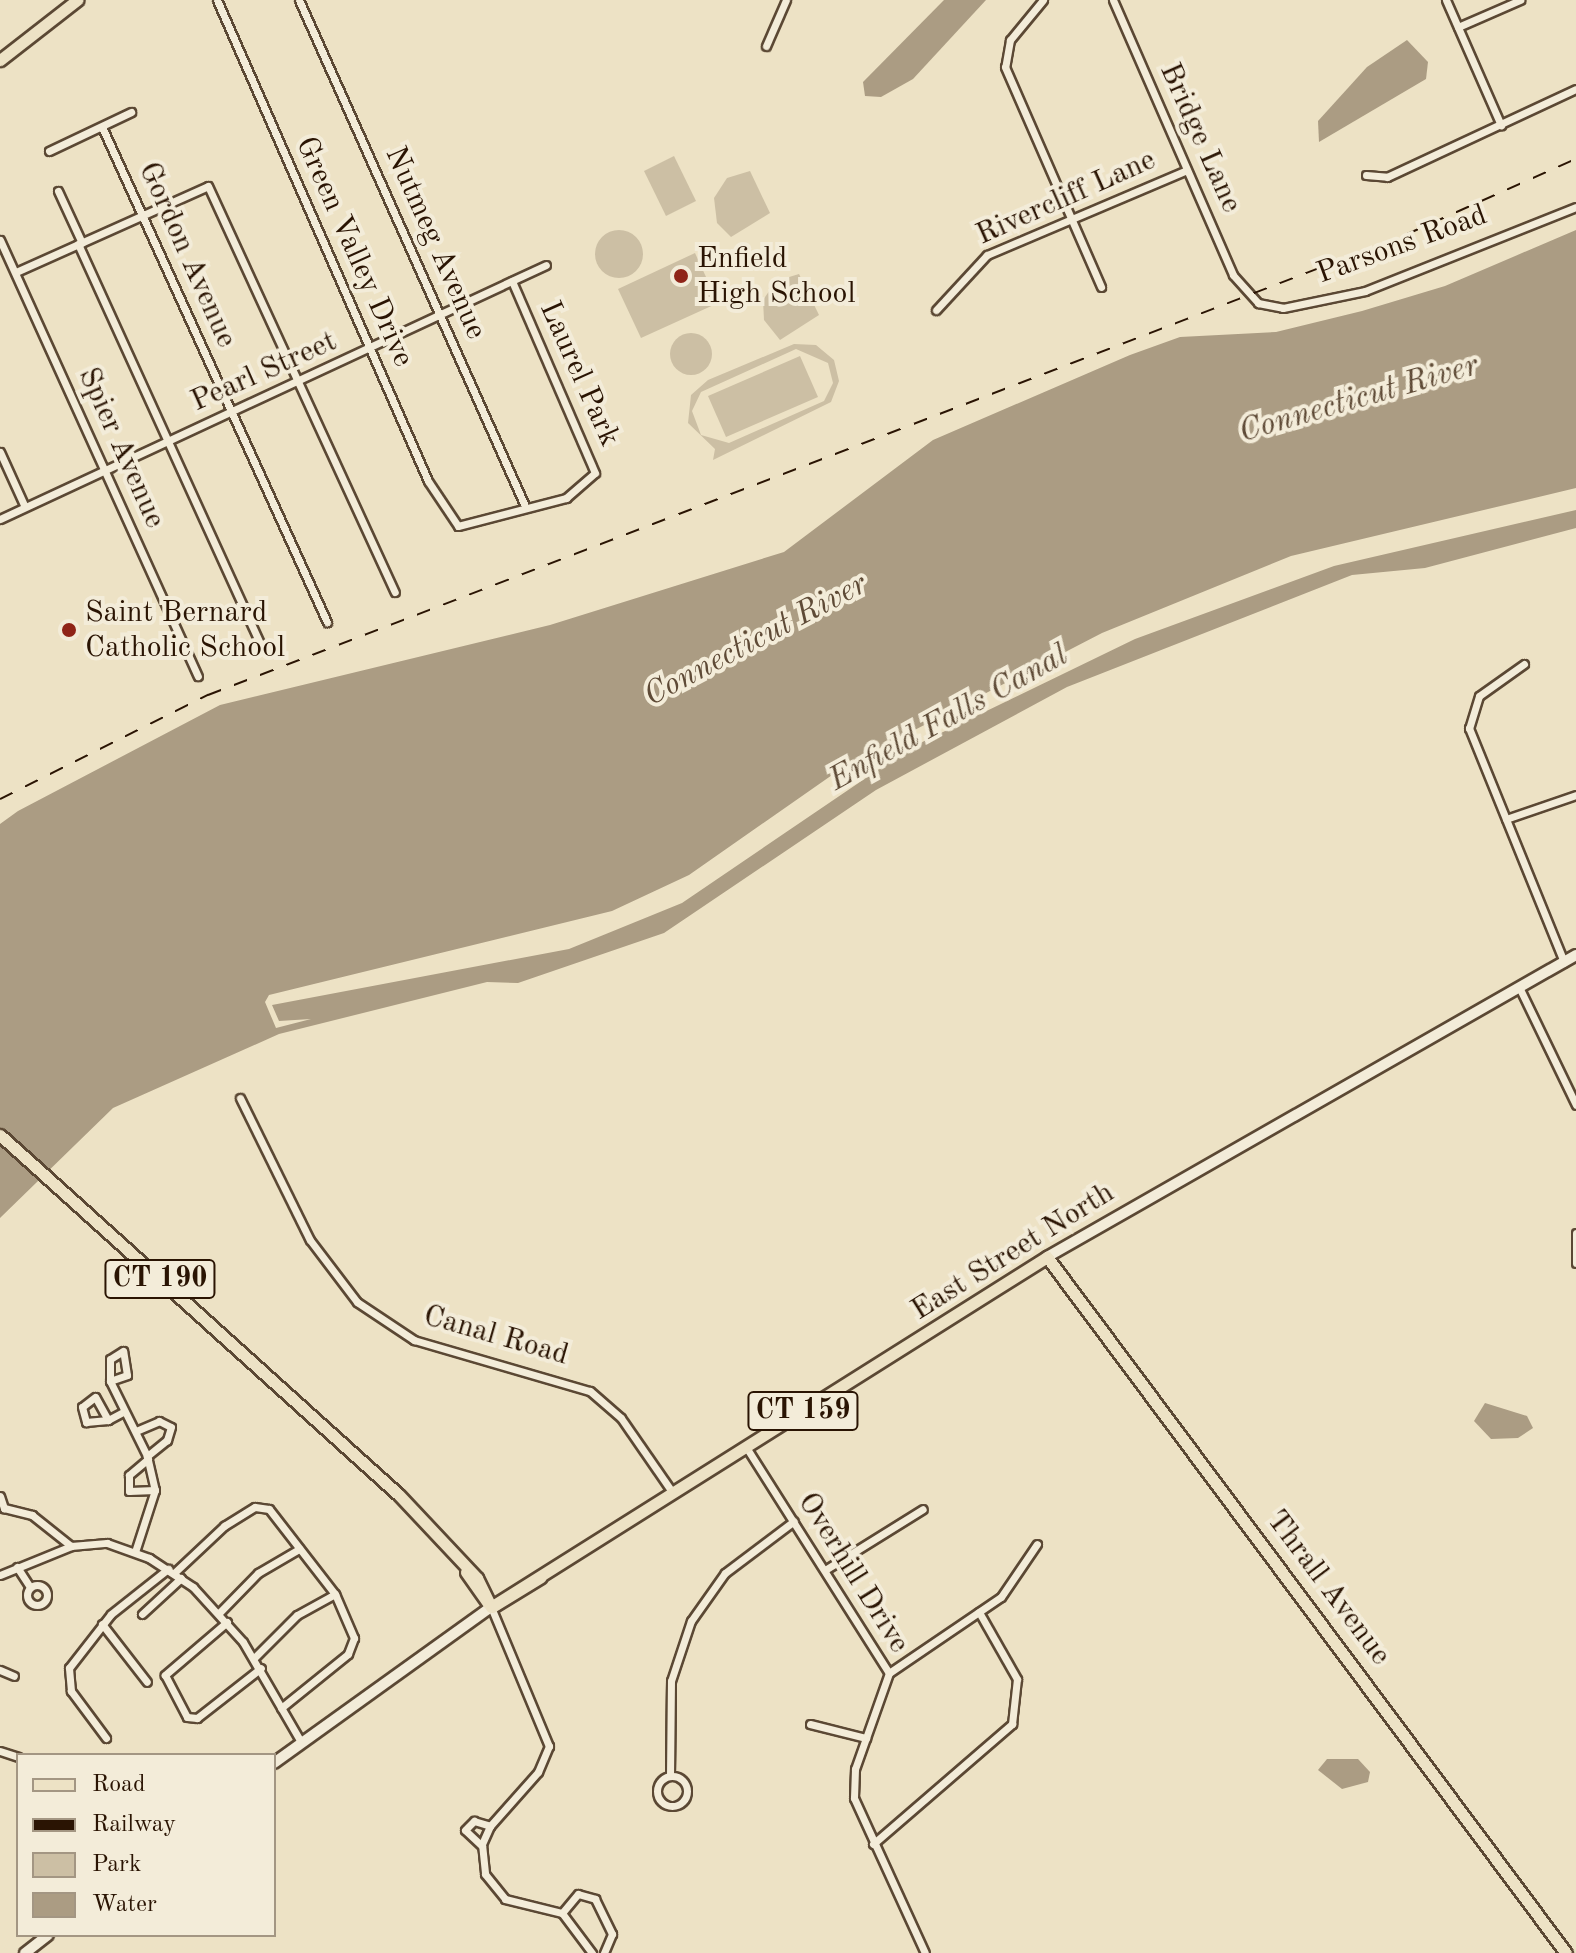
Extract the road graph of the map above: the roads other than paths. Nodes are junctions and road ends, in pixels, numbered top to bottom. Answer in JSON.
{"nodes":[{"id":1,"x":77,"y":0,"type":"edge"},
{"id":2,"x":217,"y":0,"type":"edge"},
{"id":3,"x":299,"y":0,"type":"edge"},
{"id":4,"x":786,"y":0,"type":"edge"},
{"id":5,"x":1043,"y":0,"type":"edge"},
{"id":6,"x":1113,"y":0,"type":"edge"},
{"id":7,"x":1446,"y":0,"type":"edge"},
{"id":8,"x":1520,"y":0,"type":"edge"},
{"id":9,"x":1458,"y":27,"type":"junction"},
{"id":10,"x":766,"y":46,"type":"dead end"},
{"id":11,"x":0,"y":60,"type":"edge"},
{"id":12,"x":1576,"y":89,"type":"edge"},
{"id":13,"x":131,"y":112,"type":"dead end"},
{"id":14,"x":1501,"y":125,"type":"junction"},
{"id":15,"x":102,"y":127,"type":"junction"},
{"id":16,"x":49,"y":151,"type":"dead end"},
{"id":17,"x":1187,"y":170,"type":"junction"},
{"id":18,"x":1366,"y":175,"type":"dead end"},
{"id":19,"x":58,"y":191,"type":"dead end"},
{"id":20,"x":1576,"y":207,"type":"edge"},
{"id":21,"x":142,"y":216,"type":"junction"},
{"id":22,"x":1070,"y":218,"type":"junction"},
{"id":23,"x":0,"y":240,"type":"edge"},
{"id":24,"x":80,"y":244,"type":"junction"},
{"id":25,"x":546,"y":265,"type":"dead end"},
{"id":26,"x":16,"y":272,"type":"junction"},
{"id":27,"x":512,"y":281,"type":"junction"},
{"id":28,"x":1101,"y":287,"type":"dead end"},
{"id":29,"x":1245,"y":294,"type":"joint"},
{"id":30,"x":936,"y":310,"type":"dead end"},
{"id":31,"x":441,"y":316,"type":"junction"},
{"id":32,"x":369,"y":351,"type":"junction"},
{"id":33,"x":301,"y":383,"type":"junction"},
{"id":34,"x":232,"y":414,"type":"junction"},
{"id":35,"x":168,"y":442,"type":"junction"},
{"id":36,"x":0,"y":452,"type":"edge"},
{"id":37,"x":105,"y":470,"type":"junction"},
{"id":38,"x":525,"y":506,"type":"junction"},
{"id":39,"x":25,"y":507,"type":"junction"},
{"id":40,"x":0,"y":519,"type":"edge"},
{"id":41,"x":451,"y":523,"type":"joint"},
{"id":42,"x":395,"y":592,"type":"dead end"},
{"id":43,"x":327,"y":622,"type":"dead end"},
{"id":44,"x":262,"y":648,"type":"dead end"},
{"id":45,"x":1524,"y":664,"type":"dead end"},
{"id":46,"x":198,"y":676,"type":"dead end"},
{"id":47,"x":1576,"y":795,"type":"edge"},
{"id":48,"x":1506,"y":819,"type":"junction"},
{"id":49,"x":1576,"y":955,"type":"edge"},
{"id":50,"x":1564,"y":962,"type":"junction"},
{"id":51,"x":1519,"y":987,"type":"junction"},
{"id":52,"x":240,"y":1098,"type":"dead end"},
{"id":53,"x":1576,"y":1105,"type":"edge"},
{"id":54,"x":0,"y":1135,"type":"edge"},
{"id":55,"x":1576,"y":1233,"type":"edge"},
{"id":56,"x":1047,"y":1257,"type":"junction"},
{"id":57,"x":1576,"y":1263,"type":"edge"},
{"id":58,"x":110,"y":1381,"type":"dead end"},
{"id":59,"x":123,"y":1412,"type":"junction"},
{"id":60,"x":108,"y":1420,"type":"dead end"},
{"id":61,"x":136,"y":1431,"type":"junction"},
{"id":62,"x":746,"y":1447,"type":"junction"},
{"id":63,"x":148,"y":1458,"type":"junction"},
{"id":64,"x":155,"y":1490,"type":"junction"},
{"id":65,"x":673,"y":1493,"type":"junction"},
{"id":66,"x":0,"y":1496,"type":"edge"},
{"id":67,"x":923,"y":1509,"type":"dead end"},
{"id":68,"x":794,"y":1521,"type":"junction"},
{"id":69,"x":1037,"y":1544,"type":"dead end"},
{"id":70,"x":71,"y":1546,"type":"junction"},
{"id":71,"x":299,"y":1549,"type":"junction"},
{"id":72,"x":135,"y":1552,"type":"junction"},
{"id":73,"x":17,"y":1567,"type":"junction"},
{"id":74,"x":825,"y":1570,"type":"junction"},
{"id":75,"x":0,"y":1574,"type":"edge"},
{"id":76,"x":174,"y":1574,"type":"junction"},
{"id":77,"x":30,"y":1587,"type":"dead end"},
{"id":78,"x":335,"y":1594,"type":"junction"},
{"id":79,"x":491,"y":1607,"type":"junction"},
{"id":80,"x":979,"y":1612,"type":"junction"},
{"id":81,"x":219,"y":1613,"type":"junction"},
{"id":82,"x":142,"y":1614,"type":"dead end"},
{"id":83,"x":227,"y":1622,"type":"junction"},
{"id":84,"x":102,"y":1624,"type":"junction"},
{"id":85,"x":255,"y":1657,"type":"junction"},
{"id":86,"x":261,"y":1668,"type":"junction"},
{"id":87,"x":0,"y":1670,"type":"edge"},
{"id":88,"x":889,"y":1673,"type":"junction"},
{"id":89,"x":14,"y":1676,"type":"dead end"},
{"id":90,"x":147,"y":1682,"type":"dead end"},
{"id":91,"x":281,"y":1708,"type":"junction"},
{"id":92,"x":810,"y":1724,"type":"dead end"},
{"id":93,"x":106,"y":1738,"type":"dead end"},
{"id":94,"x":866,"y":1738,"type":"junction"},
{"id":95,"x":301,"y":1742,"type":"junction"},
{"id":96,"x":276,"y":1761,"type":"edge"},
{"id":97,"x":670,"y":1776,"type":"junction"},
{"id":98,"x":490,"y":1826,"type":"junction"},
{"id":99,"x":873,"y":1844,"type":"junction"},
{"id":100,"x":482,"y":1846,"type":"junction"},
{"id":101,"x":562,"y":1913,"type":"junction"},
{"id":102,"x":45,"y":1937,"type":"edge"},
{"id":103,"x":25,"y":1953,"type":"edge"},
{"id":104,"x":592,"y":1953,"type":"edge"},
{"id":105,"x":604,"y":1953,"type":"edge"},
{"id":106,"x":925,"y":1953,"type":"edge"},
{"id":107,"x":1566,"y":1953,"type":"edge"}],
"edges":[{"from":1,"to":11,"type":"main road"},
{"from":2,"to":32,"type":"street","name":"Green Valley Drive"},
{"from":3,"to":31,"type":"street","name":"Nutmeg Avenue"},
{"from":4,"to":10,"type":"street"},
{"from":5,"to":22,"type":"street"},
{"from":6,"to":17,"type":"street","name":"Bridge Lane"},
{"from":7,"to":9,"type":"street"},
{"from":8,"to":9,"type":"street"},
{"from":9,"to":14,"type":"street"},
{"from":12,"to":14,"type":"street"},
{"from":13,"to":15,"type":"street"},
{"from":14,"to":18,"type":"street"},
{"from":15,"to":16,"type":"street"},
{"from":15,"to":21,"type":"street","name":"Gordon Avenue"},
{"from":17,"to":22,"type":"street","name":"Rivercliff Lane"},
{"from":17,"to":29,"type":"street","name":"Bridge Lane"},
{"from":19,"to":24,"type":"street"},
{"from":20,"to":29,"type":"street","name":"Parsons Road"},
{"from":21,"to":24,"type":"street"},
{"from":21,"to":33,"type":"street"},
{"from":21,"to":34,"type":"street","name":"Gordon Avenue"},
{"from":22,"to":28,"type":"street"},
{"from":22,"to":30,"type":"street","name":"Rivercliff Lane"},
{"from":23,"to":26,"type":"street","name":"Spier Avenue"},
{"from":24,"to":26,"type":"street"},
{"from":24,"to":35,"type":"street"},
{"from":25,"to":27,"type":"street","name":"Pearl Street"},
{"from":26,"to":37,"type":"street","name":"Spier Avenue"},
{"from":27,"to":31,"type":"street","name":"Pearl Street"},
{"from":27,"to":38,"type":"street","name":"Laurel Park"},
{"from":31,"to":32,"type":"street","name":"Pearl Street"},
{"from":31,"to":38,"type":"street","name":"Nutmeg Avenue"},
{"from":32,"to":33,"type":"street","name":"Pearl Street"},
{"from":32,"to":41,"type":"street","name":"Green Valley Drive"},
{"from":33,"to":34,"type":"street","name":"Pearl Street"},
{"from":33,"to":42,"type":"street"},
{"from":34,"to":35,"type":"street","name":"Pearl Street"},
{"from":34,"to":43,"type":"street","name":"Gordon Avenue"},
{"from":35,"to":37,"type":"street","name":"Pearl Street"},
{"from":35,"to":44,"type":"street"},
{"from":36,"to":39,"type":"street"},
{"from":37,"to":39,"type":"street","name":"Pearl Street"},
{"from":37,"to":46,"type":"street","name":"Spier Avenue"},
{"from":38,"to":41,"type":"street","name":"Laurel Park"},
{"from":39,"to":40,"type":"street","name":"Pearl Street"},
{"from":45,"to":48,"type":"street"},
{"from":47,"to":48,"type":"street"},
{"from":48,"to":50,"type":"street"},
{"from":49,"to":50,"type":"main road","number":"CT 159"},
{"from":50,"to":51,"type":"main road","number":"CT 159"},
{"from":51,"to":53,"type":"street"},
{"from":51,"to":56,"type":"main road","name":"East Street North","number":"CT 159"},
{"from":52,"to":65,"type":"street","name":"Canal Road"},
{"from":54,"to":79,"type":"main road","number":"CT 190"},
{"from":55,"to":57,"type":"street"},
{"from":56,"to":62,"type":"main road","name":"East Street North","number":"CT 159"},
{"from":56,"to":107,"type":"main road","name":"Thrall Avenue"},
{"from":58,"to":59,"type":"street"},
{"from":59,"to":60,"type":"street"},
{"from":59,"to":61,"type":"street"},
{"from":61,"to":63,"type":"street"},
{"from":61,"to":63,"type":"street"},
{"from":62,"to":65,"type":"main road","name":"East Street North","number":"CT 159"},
{"from":62,"to":68,"type":"street","name":"Overhill Drive"},
{"from":63,"to":64,"type":"street"},
{"from":63,"to":64,"type":"street"},
{"from":64,"to":72,"type":"street"},
{"from":65,"to":79,"type":"main road","name":"East Street North","number":"CT 159"},
{"from":66,"to":70,"type":"street"},
{"from":67,"to":74,"type":"street"},
{"from":68,"to":74,"type":"street","name":"Overhill Drive"},
{"from":68,"to":97,"type":"street"},
{"from":69,"to":80,"type":"street"},
{"from":70,"to":72,"type":"street"},
{"from":70,"to":73,"type":"street"},
{"from":71,"to":76,"type":"street"},
{"from":71,"to":78,"type":"street"},
{"from":71,"to":81,"type":"street"},
{"from":72,"to":76,"type":"street"},
{"from":73,"to":75,"type":"street"},
{"from":73,"to":77,"type":"street"},
{"from":74,"to":88,"type":"street","name":"Overhill Drive"},
{"from":76,"to":81,"type":"street"},
{"from":76,"to":82,"type":"street"},
{"from":76,"to":84,"type":"street"},
{"from":78,"to":85,"type":"street"},
{"from":78,"to":91,"type":"street"},
{"from":79,"to":95,"type":"main road","name":"East Street North","number":"CT 159"},
{"from":79,"to":98,"type":"street"},
{"from":80,"to":88,"type":"street"},
{"from":80,"to":99,"type":"street"},
{"from":81,"to":83,"type":"street"},
{"from":83,"to":85,"type":"street"},
{"from":83,"to":86,"type":"street"},
{"from":84,"to":90,"type":"street"},
{"from":84,"to":93,"type":"street"},
{"from":85,"to":86,"type":"street"},
{"from":86,"to":91,"type":"street"},
{"from":87,"to":89,"type":"street"},
{"from":88,"to":94,"type":"street","name":"Overhill Drive"},
{"from":91,"to":95,"type":"street"},
{"from":92,"to":94,"type":"street"},
{"from":94,"to":99,"type":"street","name":"Overhill Drive"},
{"from":95,"to":96,"type":"main road","name":"East Street North","number":"CT 159"},
{"from":97,"to":97,"type":"street"},
{"from":98,"to":100,"type":"street"},
{"from":98,"to":100,"type":"street"},
{"from":99,"to":106,"type":"street","name":"Overhill Drive"},
{"from":100,"to":101,"type":"street"},
{"from":101,"to":104,"type":"street"},
{"from":101,"to":105,"type":"street"},
{"from":102,"to":103,"type":"main road"}]}
